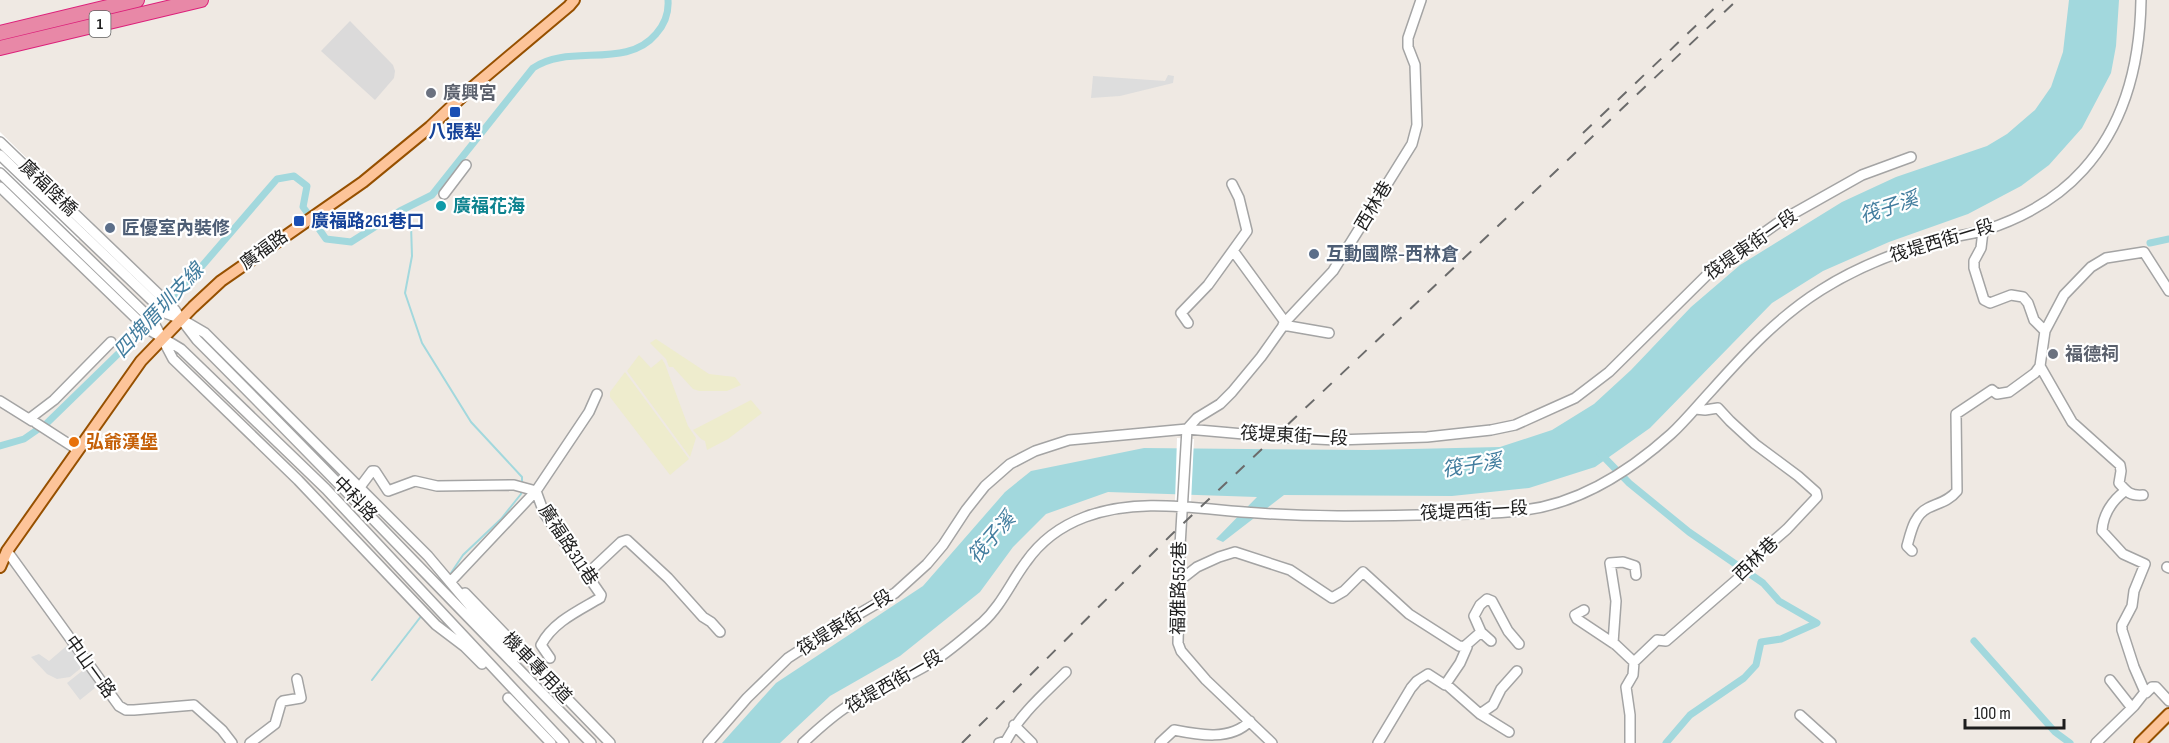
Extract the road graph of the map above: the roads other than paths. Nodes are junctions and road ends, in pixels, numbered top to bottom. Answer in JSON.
{"nodes":[{"id":1,"x":137,"y":0,"type":"edge"},
{"id":2,"x":201,"y":0,"type":"edge"},
{"id":3,"x":574,"y":0,"type":"edge"},
{"id":4,"x":1421,"y":0,"type":"edge"},
{"id":5,"x":2141,"y":0,"type":"edge"},
{"id":6,"x":0,"y":33,"type":"edge"},
{"id":7,"x":0,"y":48,"type":"edge"},
{"id":8,"x":0,"y":142,"type":"edge"},
{"id":9,"x":0,"y":155,"type":"edge"},
{"id":10,"x":1911,"y":156,"type":"dead end"},
{"id":11,"x":466,"y":165,"type":"dead end"},
{"id":12,"x":0,"y":173,"type":"edge"},
{"id":13,"x":1232,"y":184,"type":"dead end"},
{"id":14,"x":0,"y":187,"type":"edge"},
{"id":15,"x":444,"y":194,"type":"dead end"},
{"id":16,"x":1983,"y":231,"type":"junction"},
{"id":17,"x":93,"y":238,"type":"junction"},
{"id":18,"x":1234,"y":252,"type":"junction"},
{"id":19,"x":77,"y":254,"type":"junction"},
{"id":20,"x":2169,"y":291,"type":"edge"},
{"id":21,"x":155,"y":297,"type":"junction"},
{"id":22,"x":178,"y":314,"type":"junction"},
{"id":23,"x":1188,"y":323,"type":"dead end"},
{"id":24,"x":1284,"y":323,"type":"junction"},
{"id":25,"x":2045,"y":331,"type":"junction"},
{"id":26,"x":1329,"y":333,"type":"dead end"},
{"id":27,"x":162,"y":339,"type":"junction"},
{"id":28,"x":111,"y":342,"type":"dead end"},
{"id":29,"x":2040,"y":366,"type":"junction"},
{"id":30,"x":597,"y":394,"type":"dead end"},
{"id":31,"x":0,"y":401,"type":"edge"},
{"id":32,"x":1695,"y":409,"type":"junction"},
{"id":33,"x":33,"y":422,"type":"junction"},
{"id":34,"x":1187,"y":432,"type":"junction"},
{"id":35,"x":78,"y":450,"type":"junction"},
{"id":36,"x":360,"y":488,"type":"junction"},
{"id":37,"x":536,"y":491,"type":"junction"},
{"id":38,"x":2125,"y":491,"type":"junction"},
{"id":39,"x":2143,"y":495,"type":"dead end"},
{"id":40,"x":1182,"y":505,"type":"junction"},
{"id":41,"x":7,"y":551,"type":"junction"},
{"id":42,"x":1912,"y":551,"type":"dead end"},
{"id":43,"x":0,"y":567,"type":"edge"},
{"id":44,"x":587,"y":574,"type":"junction"},
{"id":45,"x":1636,"y":575,"type":"dead end"},
{"id":46,"x":453,"y":579,"type":"dead end"},
{"id":47,"x":1179,"y":581,"type":"junction"},
{"id":48,"x":465,"y":593,"type":"dead end"},
{"id":49,"x":1584,"y":610,"type":"dead end"},
{"id":50,"x":720,"y":632,"type":"dead end"},
{"id":51,"x":1481,"y":632,"type":"junction"},
{"id":52,"x":1491,"y":641,"type":"dead end"},
{"id":53,"x":1613,"y":642,"type":"junction"},
{"id":54,"x":1519,"y":644,"type":"dead end"},
{"id":55,"x":1465,"y":646,"type":"junction"},
{"id":56,"x":550,"y":658,"type":"dead end"},
{"id":57,"x":1634,"y":663,"type":"junction"},
{"id":58,"x":1517,"y":670,"type":"dead end"},
{"id":59,"x":1066,"y":672,"type":"dead end"},
{"id":60,"x":297,"y":679,"type":"dead end"},
{"id":61,"x":528,"y":680,"type":"junction"},
{"id":62,"x":2110,"y":680,"type":"dead end"},
{"id":63,"x":1446,"y":684,"type":"junction"},
{"id":64,"x":511,"y":687,"type":"junction"},
{"id":65,"x":2145,"y":692,"type":"junction"},
{"id":66,"x":508,"y":698,"type":"dead end"},
{"id":67,"x":2169,"y":701,"type":"edge"},
{"id":68,"x":2132,"y":708,"type":"junction"},
{"id":69,"x":1480,"y":714,"type":"junction"},
{"id":70,"x":2169,"y":714,"type":"edge"},
{"id":71,"x":1800,"y":715,"type":"dead end"},
{"id":72,"x":1250,"y":721,"type":"junction"},
{"id":73,"x":1014,"y":725,"type":"junction"},
{"id":74,"x":1509,"y":732,"type":"dead end"},
{"id":75,"x":232,"y":743,"type":"edge"},
{"id":76,"x":250,"y":743,"type":"edge"},
{"id":77,"x":551,"y":743,"type":"edge"},
{"id":78,"x":564,"y":743,"type":"edge"},
{"id":79,"x":591,"y":743,"type":"edge"},
{"id":80,"x":610,"y":743,"type":"edge"},
{"id":81,"x":708,"y":743,"type":"edge"},
{"id":82,"x":802,"y":743,"type":"edge"},
{"id":83,"x":999,"y":743,"type":"edge"},
{"id":84,"x":1032,"y":743,"type":"edge"},
{"id":85,"x":1160,"y":743,"type":"edge"},
{"id":86,"x":1272,"y":743,"type":"edge"},
{"id":87,"x":1370,"y":743,"type":"edge"},
{"id":88,"x":1377,"y":743,"type":"edge"},
{"id":89,"x":1630,"y":743,"type":"edge"},
{"id":90,"x":1831,"y":743,"type":"edge"},
{"id":91,"x":2096,"y":743,"type":"edge"},
{"id":92,"x":2140,"y":743,"type":"edge"}],
"edges":[{"from":1,"to":6,"type":"highway","number":"1"},
{"from":2,"to":7,"type":"highway","number":"1"},
{"from":3,"to":22,"type":"main road","name":"廣福路"},
{"from":4,"to":24,"type":"street","name":"西林巷"},
{"from":5,"to":16,"type":"street","name":"筏堤西街一段"},
{"from":8,"to":17,"type":"street","name":"廣福陸橋"},
{"from":9,"to":17,"type":"street","name":"廣福陸橋"},
{"from":10,"to":34,"type":"street","name":"筏堤東街一段"},
{"from":11,"to":15,"type":"street"},
{"from":12,"to":19,"type":"street","name":"廣福陸橋"},
{"from":13,"to":18,"type":"street"},
{"from":14,"to":19,"type":"street","name":"廣福陸橋"},
{"from":16,"to":25,"type":"street"},
{"from":16,"to":32,"type":"street","name":"筏堤西街一段"},
{"from":17,"to":21,"type":"street","name":"中科路"},
{"from":18,"to":23,"type":"street"},
{"from":18,"to":24,"type":"street"},
{"from":19,"to":27,"type":"street","name":"中科路"},
{"from":20,"to":25,"type":"street"},
{"from":21,"to":22,"type":"street","name":"中科路"},
{"from":21,"to":22,"type":"street","name":"中科路"},
{"from":22,"to":27,"type":"main road","name":"廣福路"},
{"from":22,"to":36,"type":"street","name":"中科路"},
{"from":22,"to":61,"type":"street","name":"中科路"},
{"from":24,"to":26,"type":"street"},
{"from":24,"to":34,"type":"street","name":"西林巷"},
{"from":25,"to":29,"type":"street"},
{"from":27,"to":35,"type":"main road","name":"廣福路"},
{"from":27,"to":64,"type":"street","name":"中科路"},
{"from":27,"to":64,"type":"street","name":"中科路"},
{"from":28,"to":33,"type":"street"},
{"from":29,"to":38,"type":"street"},
{"from":29,"to":42,"type":"street"},
{"from":30,"to":37,"type":"street"},
{"from":31,"to":33,"type":"street"},
{"from":32,"to":40,"type":"street","name":"筏堤西街一段"},
{"from":32,"to":57,"type":"street","name":"西林巷"},
{"from":33,"to":35,"type":"street"},
{"from":34,"to":40,"type":"street","name":"福雅路552巷"},
{"from":34,"to":81,"type":"street","name":"筏堤東街一段"},
{"from":35,"to":41,"type":"main road","name":"廣福路"},
{"from":36,"to":37,"type":"street","name":"廣福路311巷"},
{"from":36,"to":61,"type":"street","name":"中科路"},
{"from":37,"to":44,"type":"street","name":"廣福路311巷"},
{"from":37,"to":46,"type":"street"},
{"from":38,"to":39,"type":"street"},
{"from":38,"to":65,"type":"street"},
{"from":40,"to":47,"type":"street","name":"福雅路552巷"},
{"from":40,"to":82,"type":"street","name":"筏堤西街一段"},
{"from":41,"to":43,"type":"main road","name":"廣福路"},
{"from":41,"to":75,"type":"street","name":"中山一路"},
{"from":44,"to":50,"type":"street"},
{"from":44,"to":56,"type":"street","name":"廣福路311巷"},
{"from":45,"to":53,"type":"street"},
{"from":47,"to":55,"type":"street"},
{"from":47,"to":72,"type":"street","name":"福雅路552巷"},
{"from":48,"to":80,"type":"street","name":"機車專用道"},
{"from":49,"to":53,"type":"street"},
{"from":51,"to":52,"type":"street"},
{"from":51,"to":54,"type":"street"},
{"from":51,"to":55,"type":"street"},
{"from":53,"to":57,"type":"street"},
{"from":55,"to":63,"type":"street"},
{"from":57,"to":89,"type":"street"},
{"from":58,"to":69,"type":"street"},
{"from":59,"to":73,"type":"street"},
{"from":60,"to":76,"type":"street"},
{"from":61,"to":79,"type":"street"},
{"from":62,"to":68,"type":"street"},
{"from":63,"to":69,"type":"street"},
{"from":63,"to":88,"type":"street"},
{"from":64,"to":78,"type":"street"},
{"from":65,"to":67,"type":"street"},
{"from":65,"to":68,"type":"street"},
{"from":66,"to":77,"type":"street"},
{"from":68,"to":91,"type":"street"},
{"from":69,"to":74,"type":"street"},
{"from":70,"to":92,"type":"main road"},
{"from":71,"to":90,"type":"street"},
{"from":72,"to":85,"type":"street"},
{"from":72,"to":86,"type":"street","name":"福雅路552巷"},
{"from":73,"to":83,"type":"street"},
{"from":73,"to":84,"type":"street"},
{"from":87,"to":88,"type":"street"}]}
